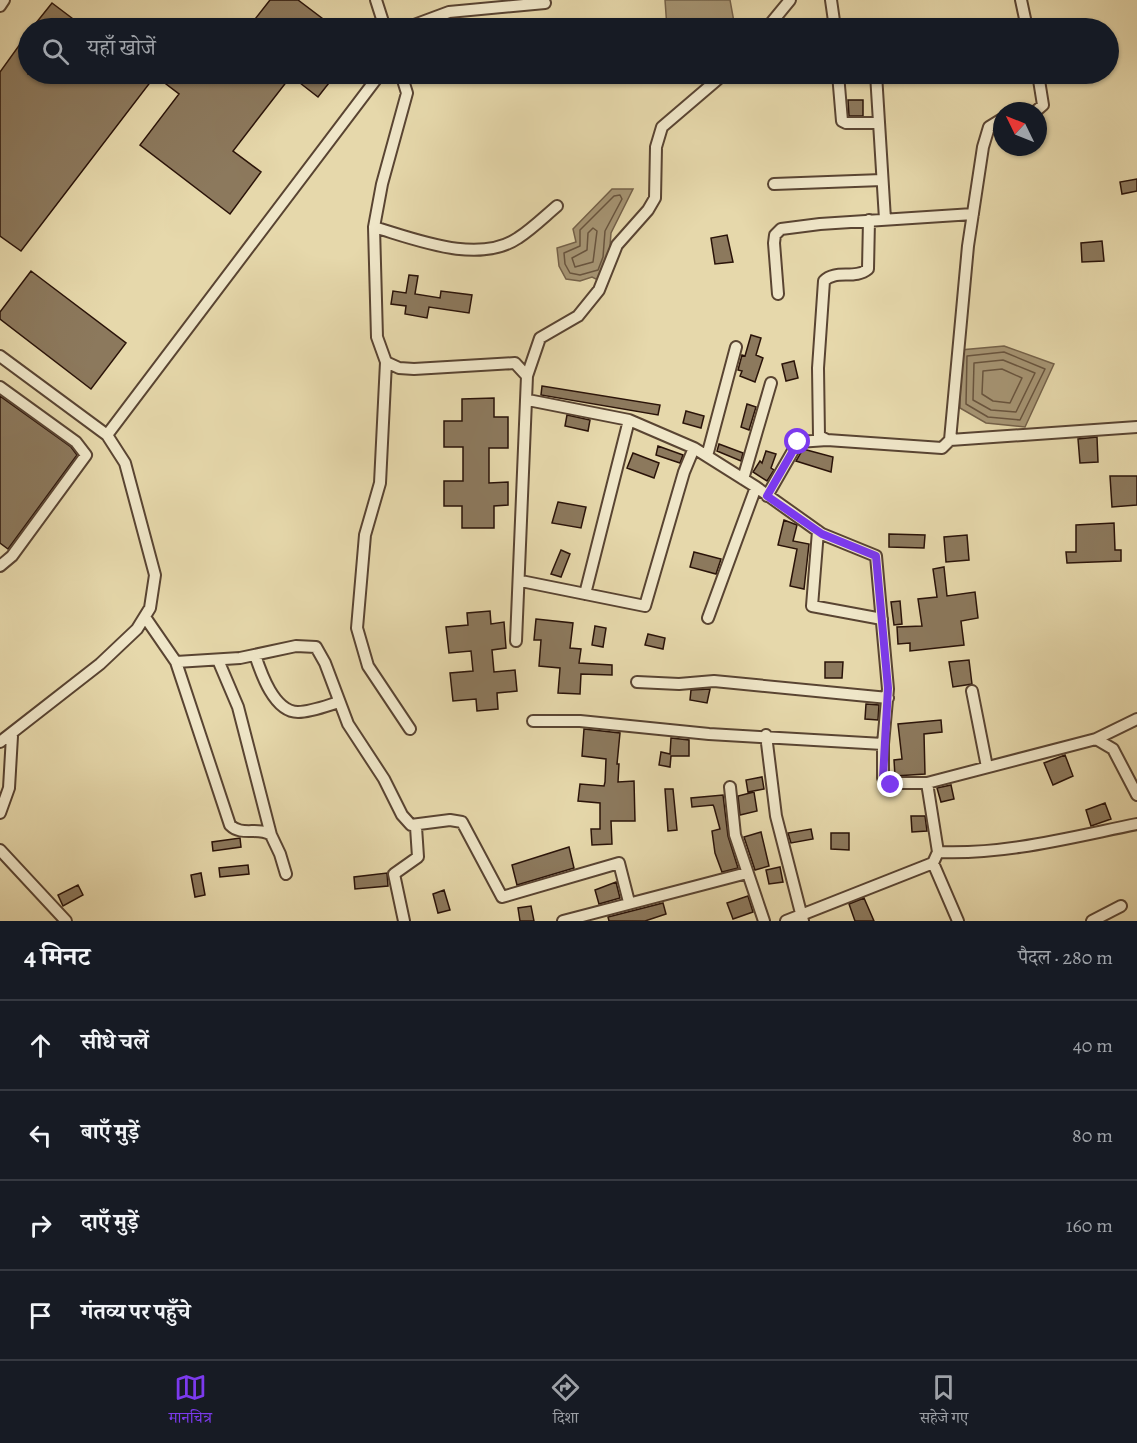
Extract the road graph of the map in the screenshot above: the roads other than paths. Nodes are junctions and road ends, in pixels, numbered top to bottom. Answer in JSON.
{"nodes":[{"id":1,"x":4,"y":0,"type":"edge"},
{"id":2,"x":376,"y":0,"type":"edge"},
{"id":3,"x":790,"y":0,"type":"edge"},
{"id":4,"x":831,"y":0,"type":"edge"},
{"id":5,"x":1022,"y":0,"type":"edge"},
{"id":6,"x":545,"y":3,"type":"dead end"},
{"id":7,"x":458,"y":5,"type":"edge"},
{"id":8,"x":0,"y":6,"type":"edge"},
{"id":9,"x":382,"y":18,"type":"edge"},
{"id":10,"x":429,"y":18,"type":"edge"},
{"id":11,"x":775,"y":18,"type":"edge"},
{"id":12,"x":834,"y":18,"type":"edge"},
{"id":13,"x":1025,"y":18,"type":"edge"},
{"id":14,"x":372,"y":84,"type":"edge"},
{"id":15,"x":404,"y":84,"type":"edge"},
{"id":16,"x":712,"y":84,"type":"edge"},
{"id":17,"x":839,"y":84,"type":"edge"},
{"id":18,"x":877,"y":84,"type":"edge"},
{"id":19,"x":1040,"y":84,"type":"edge"},
{"id":20,"x":1044,"y":102,"type":"edge"},
{"id":21,"x":879,"y":123,"type":"junction"},
{"id":22,"x":993,"y":123,"type":"edge"},
{"id":23,"x":882,"y":180,"type":"junction"},
{"id":24,"x":774,"y":184,"type":"dead end"},
{"id":25,"x":557,"y":206,"type":"dead end"},
{"id":26,"x":973,"y":214,"type":"junction"},
{"id":27,"x":885,"y":219,"type":"junction"},
{"id":28,"x":868,"y":220,"type":"junction"},
{"id":29,"x":374,"y":227,"type":"junction"},
{"id":30,"x":778,"y":294,"type":"dead end"},
{"id":31,"x":736,"y":346,"type":"dead end"},
{"id":32,"x":0,"y":356,"type":"edge"},
{"id":33,"x":386,"y":362,"type":"junction"},
{"id":34,"x":527,"y":376,"type":"junction"},
{"id":35,"x":771,"y":383,"type":"dead end"},
{"id":36,"x":0,"y":387,"type":"edge"},
{"id":37,"x":528,"y":399,"type":"junction"},
{"id":38,"x":629,"y":420,"type":"junction"},
{"id":39,"x":1137,"y":427,"type":"edge"},
{"id":40,"x":107,"y":435,"type":"junction"},
{"id":41,"x":827,"y":440,"type":"junction"},
{"id":42,"x":950,"y":440,"type":"junction"},
{"id":43,"x":694,"y":448,"type":"junction"},
{"id":44,"x":707,"y":456,"type":"junction"},
{"id":45,"x":743,"y":479,"type":"junction"},
{"id":46,"x":756,"y":487,"type":"junction"},
{"id":47,"x":767,"y":496,"type":"junction"},
{"id":48,"x":818,"y":531,"type":"junction"},
{"id":49,"x":0,"y":566,"type":"edge"},
{"id":50,"x":521,"y":581,"type":"junction"},
{"id":51,"x":585,"y":594,"type":"junction"},
{"id":52,"x":145,"y":617,"type":"junction"},
{"id":53,"x":708,"y":618,"type":"dead end"},
{"id":54,"x":882,"y":619,"type":"junction"},
{"id":55,"x":516,"y":641,"type":"dead end"},
{"id":56,"x":255,"y":655,"type":"junction"},
{"id":57,"x":218,"y":660,"type":"junction"},
{"id":58,"x":176,"y":662,"type":"junction"},
{"id":59,"x":637,"y":682,"type":"dead end"},
{"id":60,"x":972,"y":692,"type":"dead end"},
{"id":61,"x":888,"y":698,"type":"junction"},
{"id":62,"x":339,"y":702,"type":"junction"},
{"id":63,"x":1137,"y":719,"type":"edge"},
{"id":64,"x":533,"y":722,"type":"dead end"},
{"id":65,"x":410,"y":729,"type":"dead end"},
{"id":66,"x":766,"y":735,"type":"junction"},
{"id":67,"x":12,"y":736,"type":"junction"},
{"id":68,"x":1096,"y":740,"type":"junction"},
{"id":69,"x":0,"y":742,"type":"edge"},
{"id":70,"x":884,"y":744,"type":"junction"},
{"id":71,"x":987,"y":767,"type":"junction"},
{"id":72,"x":927,"y":783,"type":"junction"},
{"id":73,"x":729,"y":787,"type":"dead end"},
{"id":74,"x":1137,"y":795,"type":"edge"},
{"id":75,"x":0,"y":813,"type":"edge"},
{"id":76,"x":1137,"y":824,"type":"edge"},
{"id":77,"x":416,"y":827,"type":"junction"},
{"id":78,"x":271,"y":835,"type":"junction"},
{"id":79,"x":0,"y":850,"type":"edge"},
{"id":80,"x":938,"y":852,"type":"junction"},
{"id":81,"x":933,"y":863,"type":"junction"},
{"id":82,"x":747,"y":873,"type":"junction"},
{"id":83,"x":286,"y":874,"type":"dead end"},
{"id":84,"x":629,"y":902,"type":"junction"},
{"id":85,"x":1121,"y":906,"type":"dead end"},
{"id":86,"x":802,"y":918,"type":"edge"},
{"id":87,"x":66,"y":921,"type":"edge"},
{"id":88,"x":404,"y":921,"type":"edge"},
{"id":89,"x":563,"y":921,"type":"edge"},
{"id":90,"x":764,"y":921,"type":"edge"},
{"id":91,"x":786,"y":921,"type":"edge"},
{"id":92,"x":958,"y":921,"type":"edge"},
{"id":93,"x":1092,"y":921,"type":"edge"}],
"edges":[{"from":1,"to":8,"type":"street"},
{"from":2,"to":9,"type":"street"},
{"from":3,"to":11,"type":"street"},
{"from":4,"to":12,"type":"street"},
{"from":5,"to":13,"type":"street"},
{"from":6,"to":7,"type":"street"},
{"from":7,"to":10,"type":"street"},
{"from":14,"to":40,"type":"street"},
{"from":15,"to":29,"type":"street"},
{"from":16,"to":34,"type":"street"},
{"from":17,"to":21,"type":"street"},
{"from":18,"to":21,"type":"street"},
{"from":19,"to":20,"type":"street"},
{"from":21,"to":23,"type":"street"},
{"from":22,"to":26,"type":"street"},
{"from":23,"to":24,"type":"street"},
{"from":23,"to":27,"type":"street"},
{"from":25,"to":29,"type":"street"},
{"from":26,"to":27,"type":"street"},
{"from":26,"to":42,"type":"street"},
{"from":27,"to":28,"type":"street"},
{"from":28,"to":30,"type":"street"},
{"from":28,"to":41,"type":"street"},
{"from":29,"to":33,"type":"street"},
{"from":31,"to":44,"type":"street"},
{"from":32,"to":40,"type":"street"},
{"from":33,"to":34,"type":"street"},
{"from":33,"to":65,"type":"street"},
{"from":34,"to":37,"type":"street"},
{"from":35,"to":45,"type":"street"},
{"from":36,"to":49,"type":"street"},
{"from":37,"to":38,"type":"street"},
{"from":37,"to":50,"type":"street"},
{"from":38,"to":43,"type":"street"},
{"from":38,"to":51,"type":"street"},
{"from":39,"to":42,"type":"street"},
{"from":40,"to":52,"type":"street"},
{"from":41,"to":42,"type":"street"},
{"from":41,"to":47,"type":"street"},
{"from":43,"to":44,"type":"street"},
{"from":43,"to":51,"type":"street"},
{"from":44,"to":45,"type":"street"},
{"from":45,"to":46,"type":"street"},
{"from":46,"to":47,"type":"street"},
{"from":46,"to":53,"type":"street"},
{"from":47,"to":48,"type":"street"},
{"from":48,"to":54,"type":"street"},
{"from":48,"to":54,"type":"street"},
{"from":50,"to":51,"type":"street"},
{"from":50,"to":55,"type":"street"},
{"from":52,"to":58,"type":"street"},
{"from":52,"to":67,"type":"street"},
{"from":54,"to":61,"type":"street"},
{"from":56,"to":57,"type":"street"},
{"from":56,"to":62,"type":"street"},
{"from":56,"to":62,"type":"street"},
{"from":57,"to":58,"type":"street"},
{"from":57,"to":78,"type":"street"},
{"from":58,"to":78,"type":"street"},
{"from":59,"to":61,"type":"street"},
{"from":60,"to":71,"type":"street"},
{"from":61,"to":70,"type":"street"},
{"from":62,"to":77,"type":"street"},
{"from":63,"to":68,"type":"street"},
{"from":64,"to":66,"type":"street"},
{"from":66,"to":70,"type":"street"},
{"from":66,"to":86,"type":"street"},
{"from":67,"to":69,"type":"street"},
{"from":67,"to":75,"type":"street"},
{"from":68,"to":71,"type":"street"},
{"from":68,"to":74,"type":"street"},
{"from":70,"to":72,"type":"street"},
{"from":71,"to":72,"type":"street"},
{"from":72,"to":80,"type":"street"},
{"from":73,"to":82,"type":"street"},
{"from":76,"to":80,"type":"street"},
{"from":77,"to":84,"type":"street"},
{"from":77,"to":88,"type":"street"},
{"from":78,"to":83,"type":"street"},
{"from":79,"to":87,"type":"street"},
{"from":80,"to":81,"type":"street"},
{"from":81,"to":86,"type":"street"},
{"from":81,"to":92,"type":"street"},
{"from":82,"to":84,"type":"street"},
{"from":82,"to":90,"type":"street"},
{"from":84,"to":89,"type":"street"},
{"from":85,"to":93,"type":"street"},
{"from":86,"to":91,"type":"street"}]}
